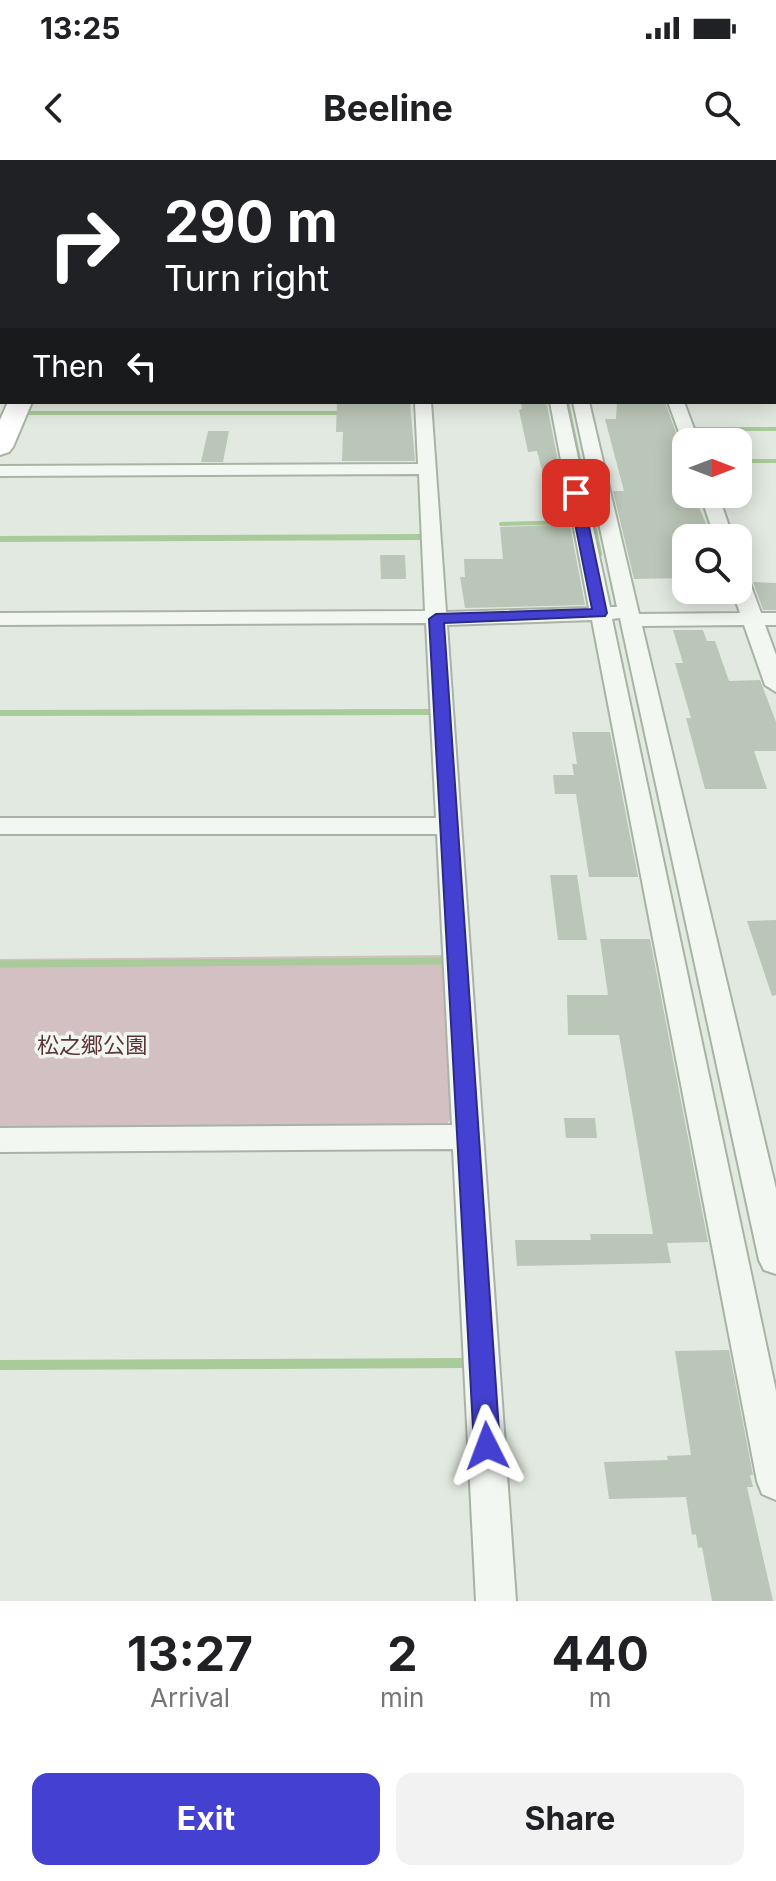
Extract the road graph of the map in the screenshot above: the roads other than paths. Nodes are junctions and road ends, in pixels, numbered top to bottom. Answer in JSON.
{"nodes":[{"id":1,"x":19,"y":404,"type":"edge"},
{"id":2,"x":423,"y":404,"type":"edge"},
{"id":3,"x":559,"y":404,"type":"edge"},
{"id":4,"x":581,"y":404,"type":"edge"},
{"id":5,"x":677,"y":404,"type":"edge"},
{"id":6,"x":685,"y":428,"type":"edge"},
{"id":7,"x":0,"y":447,"type":"edge"},
{"id":8,"x":426,"y":469,"type":"junction"},
{"id":9,"x":0,"y":471,"type":"edge"},
{"id":10,"x":747,"y":604,"type":"edge"},
{"id":11,"x":616,"y":614,"type":"junction"},
{"id":12,"x":436,"y":618,"type":"junction"},
{"id":13,"x":0,"y":619,"type":"edge"},
{"id":14,"x":752,"y":619,"type":"junction"},
{"id":15,"x":776,"y":619,"type":"edge"},
{"id":16,"x":776,"y":685,"type":"edge"},
{"id":17,"x":0,"y":826,"type":"edge"},
{"id":18,"x":451,"y":826,"type":"junction"},
{"id":19,"x":469,"y":1137,"type":"junction"},
{"id":20,"x":0,"y":1140,"type":"edge"},
{"id":21,"x":776,"y":1260,"type":"edge"},
{"id":22,"x":776,"y":1481,"type":"edge"},
{"id":23,"x":496,"y":1601,"type":"edge"}],
"edges":[{"from":1,"to":7,"type":"street"},
{"from":2,"to":8,"type":"street"},
{"from":3,"to":11,"type":"street"},
{"from":4,"to":11,"type":"street"},
{"from":5,"to":6,"type":"street"},
{"from":8,"to":9,"type":"street"},
{"from":8,"to":12,"type":"street"},
{"from":10,"to":14,"type":"street"},
{"from":11,"to":12,"type":"street"},
{"from":11,"to":14,"type":"street"},
{"from":11,"to":21,"type":"street"},
{"from":11,"to":22,"type":"street"},
{"from":12,"to":13,"type":"street"},
{"from":12,"to":18,"type":"street"},
{"from":14,"to":15,"type":"street"},
{"from":14,"to":16,"type":"street"},
{"from":17,"to":18,"type":"street"},
{"from":18,"to":19,"type":"street"},
{"from":19,"to":20,"type":"street"},
{"from":19,"to":23,"type":"street"}]}
